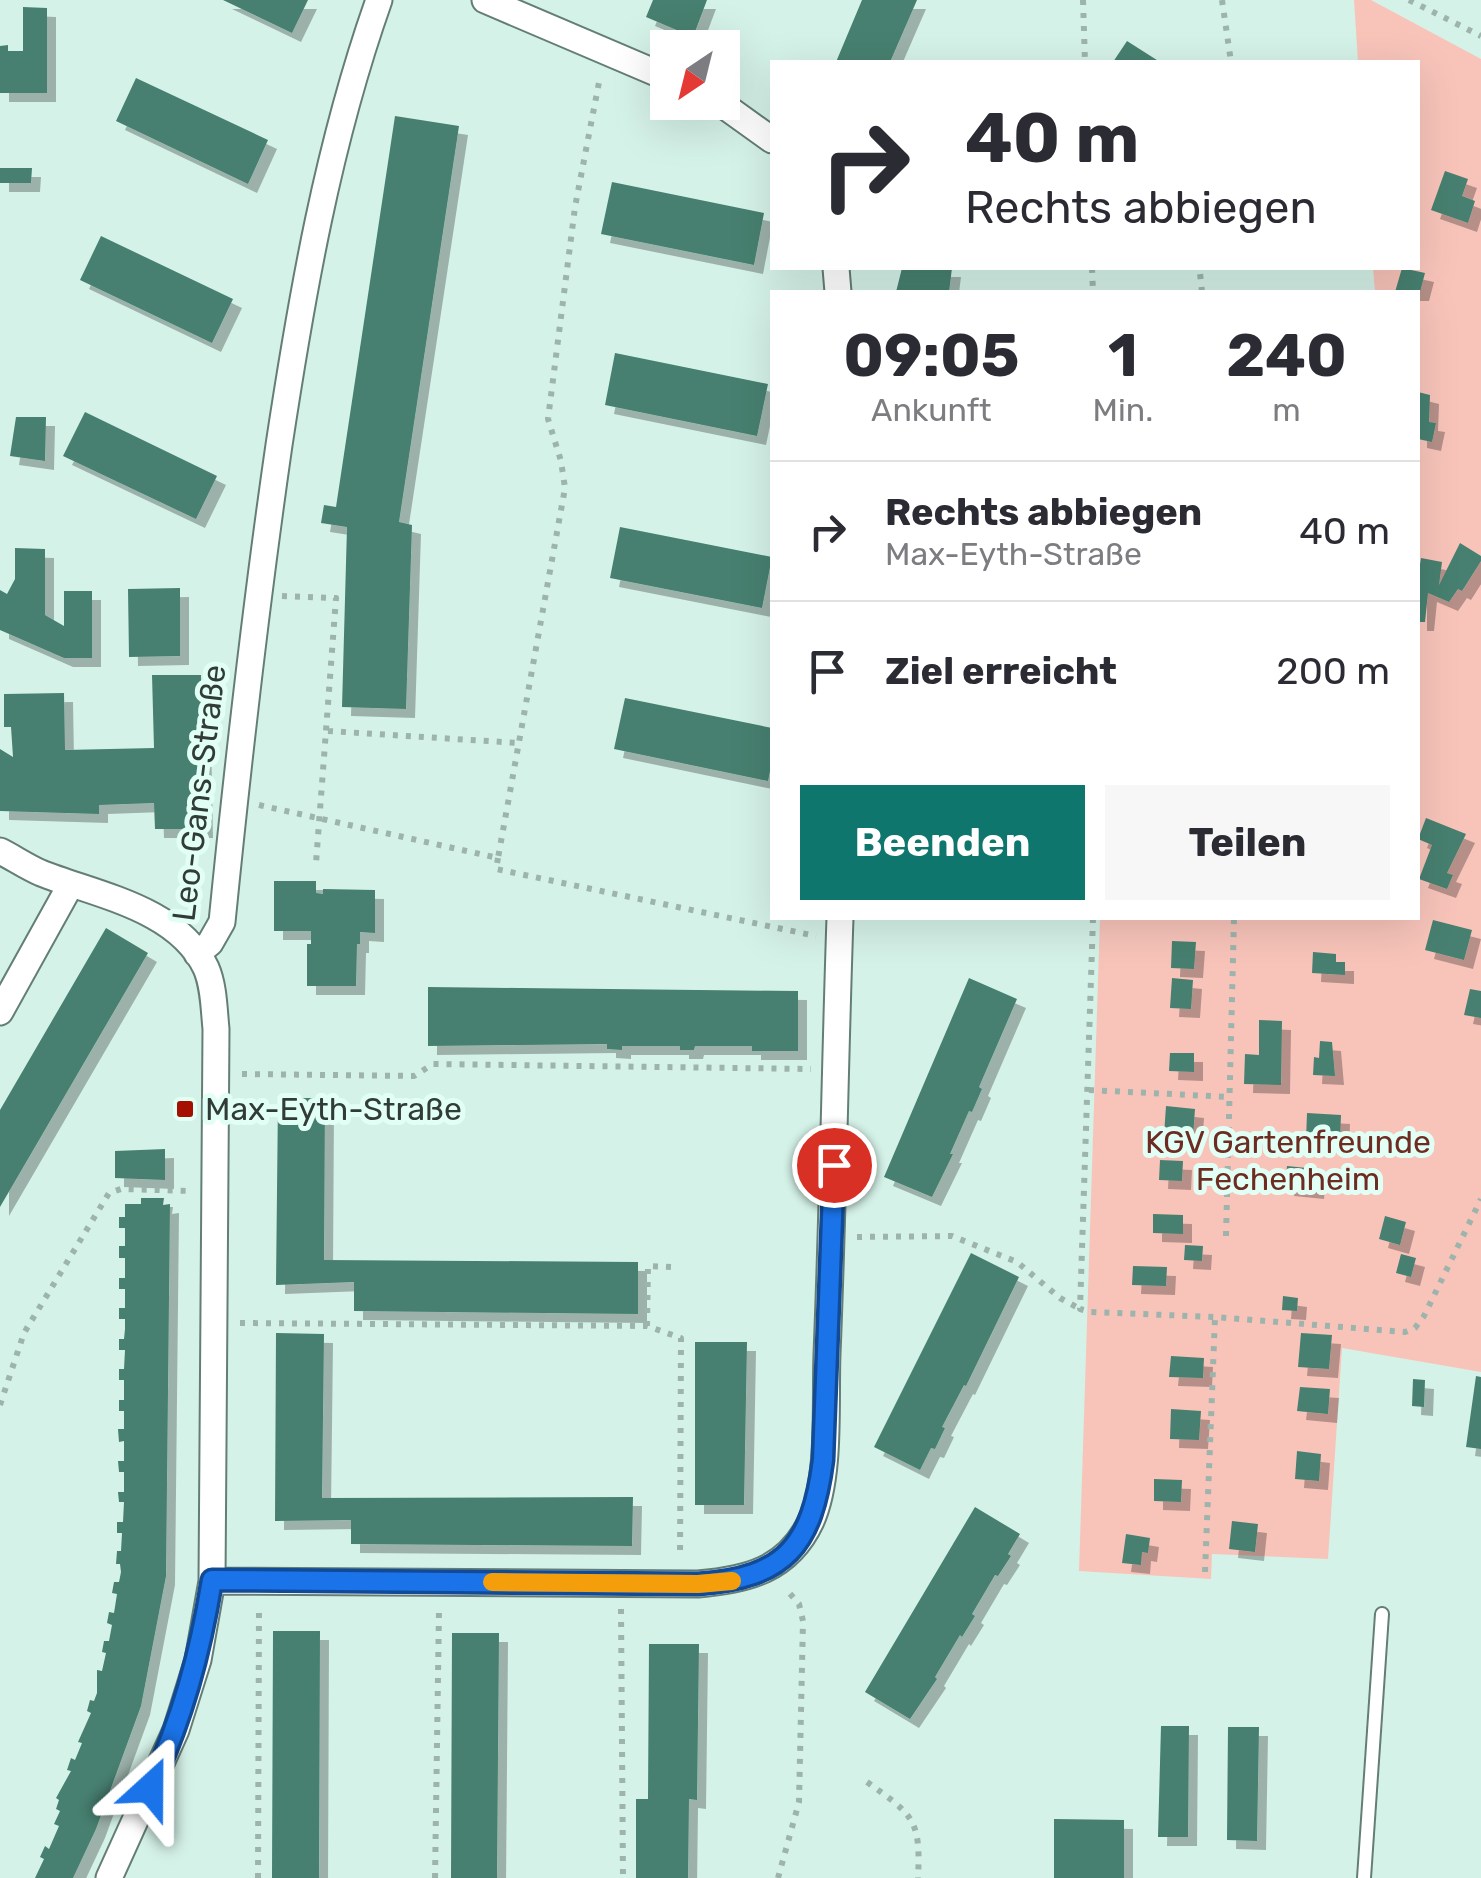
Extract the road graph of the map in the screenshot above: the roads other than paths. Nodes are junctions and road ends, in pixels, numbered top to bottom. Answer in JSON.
{"nodes":[{"id":1,"x":380,"y":0,"type":"edge"},
{"id":2,"x":485,"y":0,"type":"edge"},
{"id":3,"x":650,"y":70,"type":"edge"},
{"id":4,"x":740,"y":117,"type":"edge"},
{"id":5,"x":770,"y":139,"type":"edge"},
{"id":6,"x":0,"y":851,"type":"edge"},
{"id":7,"x":71,"y":884,"type":"junction"},
{"id":8,"x":839,"y":929,"type":"edge"},
{"id":9,"x":197,"y":954,"type":"junction"},
{"id":10,"x":0,"y":1012,"type":"edge"},
{"id":11,"x":212,"y":1580,"type":"junction"},
{"id":12,"x":1382,"y":1614,"type":"dead end"},
{"id":13,"x":109,"y":1878,"type":"edge"},
{"id":14,"x":1364,"y":1878,"type":"edge"}],
"edges":[{"from":1,"to":9,"type":"street","name":"Leo-Gans-Straße"},
{"from":2,"to":3,"type":"street"},
{"from":4,"to":5,"type":"street"},
{"from":6,"to":7,"type":"street"},
{"from":7,"to":9,"type":"street"},
{"from":7,"to":10,"type":"street"},
{"from":8,"to":11,"type":"street"},
{"from":9,"to":11,"type":"street","name":"Leo-Gans-Straße"},
{"from":11,"to":13,"type":"street","name":"Leo-Gans-Straße"},
{"from":12,"to":14,"type":"lane"}]}
